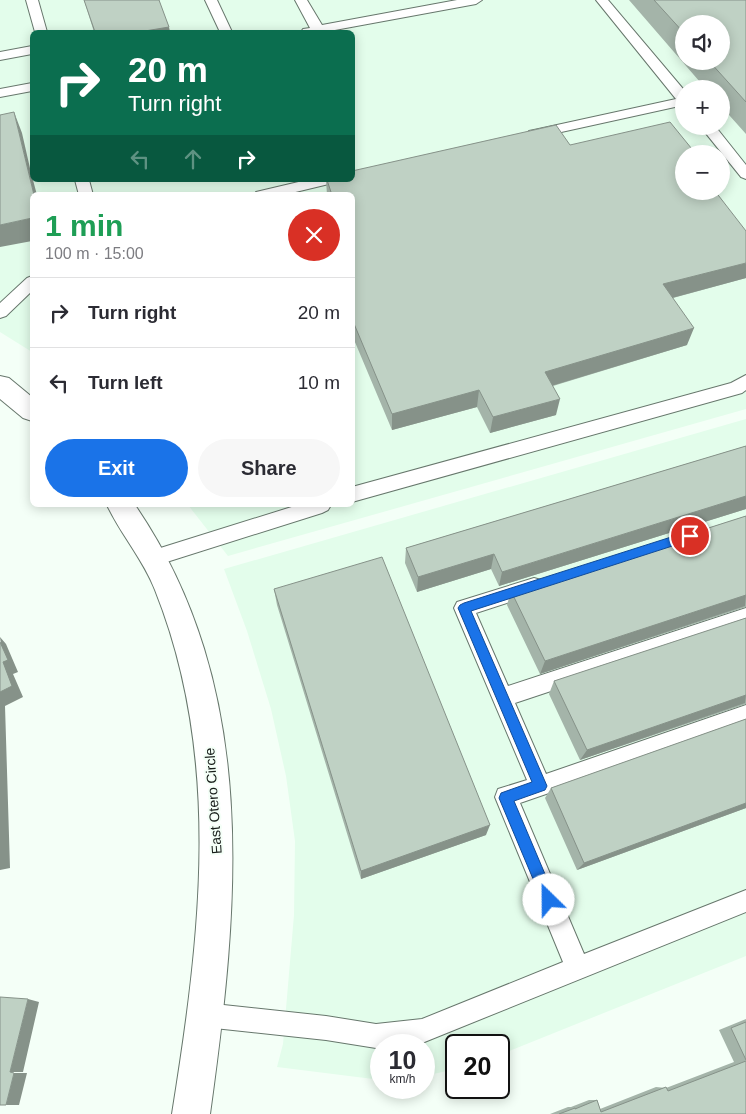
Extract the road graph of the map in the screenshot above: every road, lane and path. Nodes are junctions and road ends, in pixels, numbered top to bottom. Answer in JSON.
{"nodes":[{"id":1,"x":32,"y":0,"type":"edge"},
{"id":2,"x":211,"y":0,"type":"edge"},
{"id":3,"x":302,"y":0,"type":"edge"},
{"id":4,"x":476,"y":0,"type":"edge"},
{"id":5,"x":602,"y":0,"type":"edge"},
{"id":6,"x":40,"y":30,"type":"edge"},
{"id":7,"x":225,"y":30,"type":"edge"},
{"id":8,"x":312,"y":30,"type":"edge"},
{"id":9,"x":317,"y":30,"type":"edge"},
{"id":10,"x":30,"y":50,"type":"edge"},
{"id":11,"x":0,"y":56,"type":"edge"},
{"id":12,"x":30,"y":87,"type":"edge"},
{"id":13,"x":675,"y":89,"type":"edge"},
{"id":14,"x":0,"y":93,"type":"edge"},
{"id":15,"x":675,"y":102,"type":"edge"},
{"id":16,"x":714,"y":135,"type":"edge"},
{"id":17,"x":524,"y":137,"type":"edge"},
{"id":18,"x":746,"y":174,"type":"edge"},
{"id":19,"x":319,"y":182,"type":"edge"},
{"id":20,"x":274,"y":192,"type":"edge"},
{"id":21,"x":30,"y":284,"type":"edge"},
{"id":22,"x":0,"y":312,"type":"edge"},
{"id":23,"x":746,"y":381,"type":"edge"},
{"id":24,"x":0,"y":385,"type":"edge"},
{"id":25,"x":30,"y":409,"type":"edge"},
{"id":26,"x":355,"y":494,"type":"edge"},
{"id":27,"x":121,"y":507,"type":"edge"},
{"id":28,"x":316,"y":507,"type":"edge"},
{"id":29,"x":154,"y":558,"type":"junction"},
{"id":30,"x":549,"y":581,"type":"edge"},
{"id":31,"x":746,"y":617,"type":"edge"},
{"id":32,"x":503,"y":698,"type":"junction"},
{"id":33,"x":746,"y":715,"type":"edge"},
{"id":34,"x":541,"y":786,"type":"junction"},
{"id":35,"x":746,"y":901,"type":"edge"},
{"id":36,"x":578,"y":969,"type":"junction"},
{"id":37,"x":205,"y":1015,"type":"junction"},
{"id":38,"x":191,"y":1114,"type":"edge"}],
"edges":[{"from":1,"to":6,"type":"lane"},
{"from":2,"to":7,"type":"lane"},
{"from":3,"to":8,"type":"lane"},
{"from":4,"to":9,"type":"lane"},
{"from":5,"to":13,"type":"lane"},
{"from":10,"to":11,"type":"lane"},
{"from":12,"to":14,"type":"lane"},
{"from":15,"to":17,"type":"lane"},
{"from":16,"to":18,"type":"lane"},
{"from":19,"to":20,"type":"lane"},
{"from":21,"to":22,"type":"lane"},
{"from":23,"to":26,"type":"lane"},
{"from":24,"to":25,"type":"street"},
{"from":27,"to":29,"type":"street","name":"East Otero Circle"},
{"from":28,"to":29,"type":"lane"},
{"from":29,"to":37,"type":"street","name":"East Otero Circle"},
{"from":30,"to":32,"type":"lane"},
{"from":31,"to":32,"type":"lane"},
{"from":32,"to":34,"type":"lane"},
{"from":33,"to":34,"type":"lane"},
{"from":34,"to":36,"type":"lane"},
{"from":35,"to":36,"type":"lane"},
{"from":36,"to":37,"type":"lane"},
{"from":37,"to":38,"type":"street","name":"East Otero Circle"}]}
